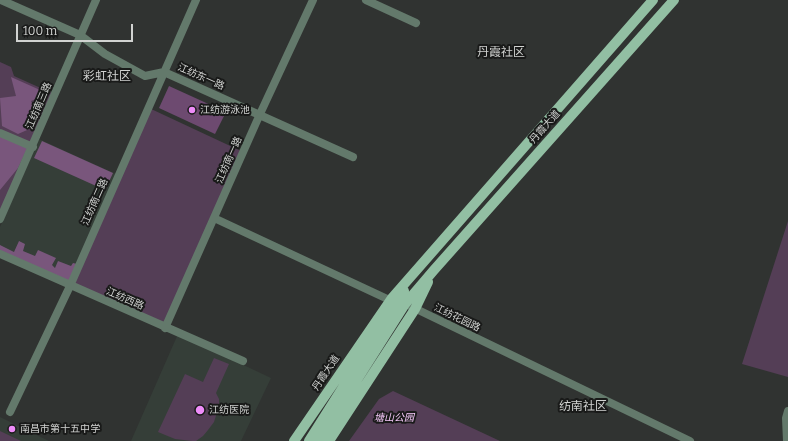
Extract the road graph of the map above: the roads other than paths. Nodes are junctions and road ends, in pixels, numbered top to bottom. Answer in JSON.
{"nodes":[{"id":1,"x":1,"y":0,"type":"edge"},
{"id":2,"x":96,"y":0,"type":"edge"},
{"id":3,"x":196,"y":0,"type":"edge"},
{"id":4,"x":313,"y":0,"type":"edge"},
{"id":5,"x":366,"y":0,"type":"edge"},
{"id":6,"x":654,"y":0,"type":"edge"},
{"id":7,"x":674,"y":0,"type":"edge"},
{"id":8,"x":416,"y":23,"type":"dead end"},
{"id":9,"x":80,"y":35,"type":"junction"},
{"id":10,"x":164,"y":72,"type":"junction"},
{"id":11,"x":260,"y":114,"type":"junction"},
{"id":12,"x":0,"y":133,"type":"edge"},
{"id":13,"x":33,"y":147,"type":"junction"},
{"id":14,"x":353,"y":157,"type":"dead end"},
{"id":15,"x":214,"y":218,"type":"junction"},
{"id":16,"x":0,"y":219,"type":"edge"},
{"id":17,"x":0,"y":254,"type":"edge"},
{"id":18,"x":434,"y":270,"type":"junction"},
{"id":19,"x":70,"y":286,"type":"junction"},
{"id":20,"x":397,"y":303,"type":"junction"},
{"id":21,"x":415,"y":309,"type":"junction"},
{"id":22,"x":166,"y":328,"type":"junction"},
{"id":23,"x":243,"y":361,"type":"dead end"},
{"id":24,"x":788,"y":410,"type":"edge"},
{"id":25,"x":10,"y":412,"type":"dead end"},
{"id":26,"x":294,"y":441,"type":"edge"},
{"id":27,"x":309,"y":441,"type":"edge"},
{"id":28,"x":318,"y":441,"type":"edge"},
{"id":29,"x":329,"y":441,"type":"edge"},
{"id":30,"x":690,"y":441,"type":"edge"},
{"id":31,"x":787,"y":441,"type":"edge"}],
"edges":[{"from":1,"to":9,"type":"street","name":"江纺东一路"},
{"from":2,"to":9,"type":"street","name":"江纺南三路"},
{"from":3,"to":10,"type":"street","name":"江纺南二路"},
{"from":4,"to":11,"type":"street","name":"江纺南一路"},
{"from":5,"to":8,"type":"street"},
{"from":6,"to":20,"type":"main road","name":"丹霞大道"},
{"from":7,"to":18,"type":"main road","name":"丹霞大道"},
{"from":9,"to":10,"type":"street","name":"江纺东一路"},
{"from":9,"to":13,"type":"street","name":"江纺南三路"},
{"from":10,"to":11,"type":"street","name":"江纺东一路"},
{"from":10,"to":19,"type":"street","name":"江纺南二路"},
{"from":11,"to":14,"type":"street","name":"江纺东一路"},
{"from":11,"to":15,"type":"street","name":"江纺南一路"},
{"from":12,"to":13,"type":"street"},
{"from":13,"to":16,"type":"street","name":"江纺南三路"},
{"from":15,"to":20,"type":"street","name":"江纺花园路"},
{"from":15,"to":22,"type":"street","name":"江纺南一路"},
{"from":17,"to":19,"type":"street","name":"江纺西路"},
{"from":18,"to":20,"type":"main road","name":"丹霞大道"},
{"from":18,"to":21,"type":"main road","name":"丹霞大道"},
{"from":19,"to":22,"type":"street","name":"江纺西路"},
{"from":19,"to":25,"type":"street","name":"江纺南二路"},
{"from":20,"to":21,"type":"street","name":"江纺花园路"},
{"from":20,"to":26,"type":"main road","name":"丹霞大道"},
{"from":20,"to":27,"type":"main road","name":"丹霞大道"},
{"from":20,"to":28,"type":"main road","name":"丹霞大道"},
{"from":21,"to":29,"type":"main road","name":"丹霞大道"},
{"from":21,"to":30,"type":"street","name":"江纺花园路"},
{"from":22,"to":23,"type":"street","name":"江纺西路"},
{"from":24,"to":31,"type":"street"}]}
